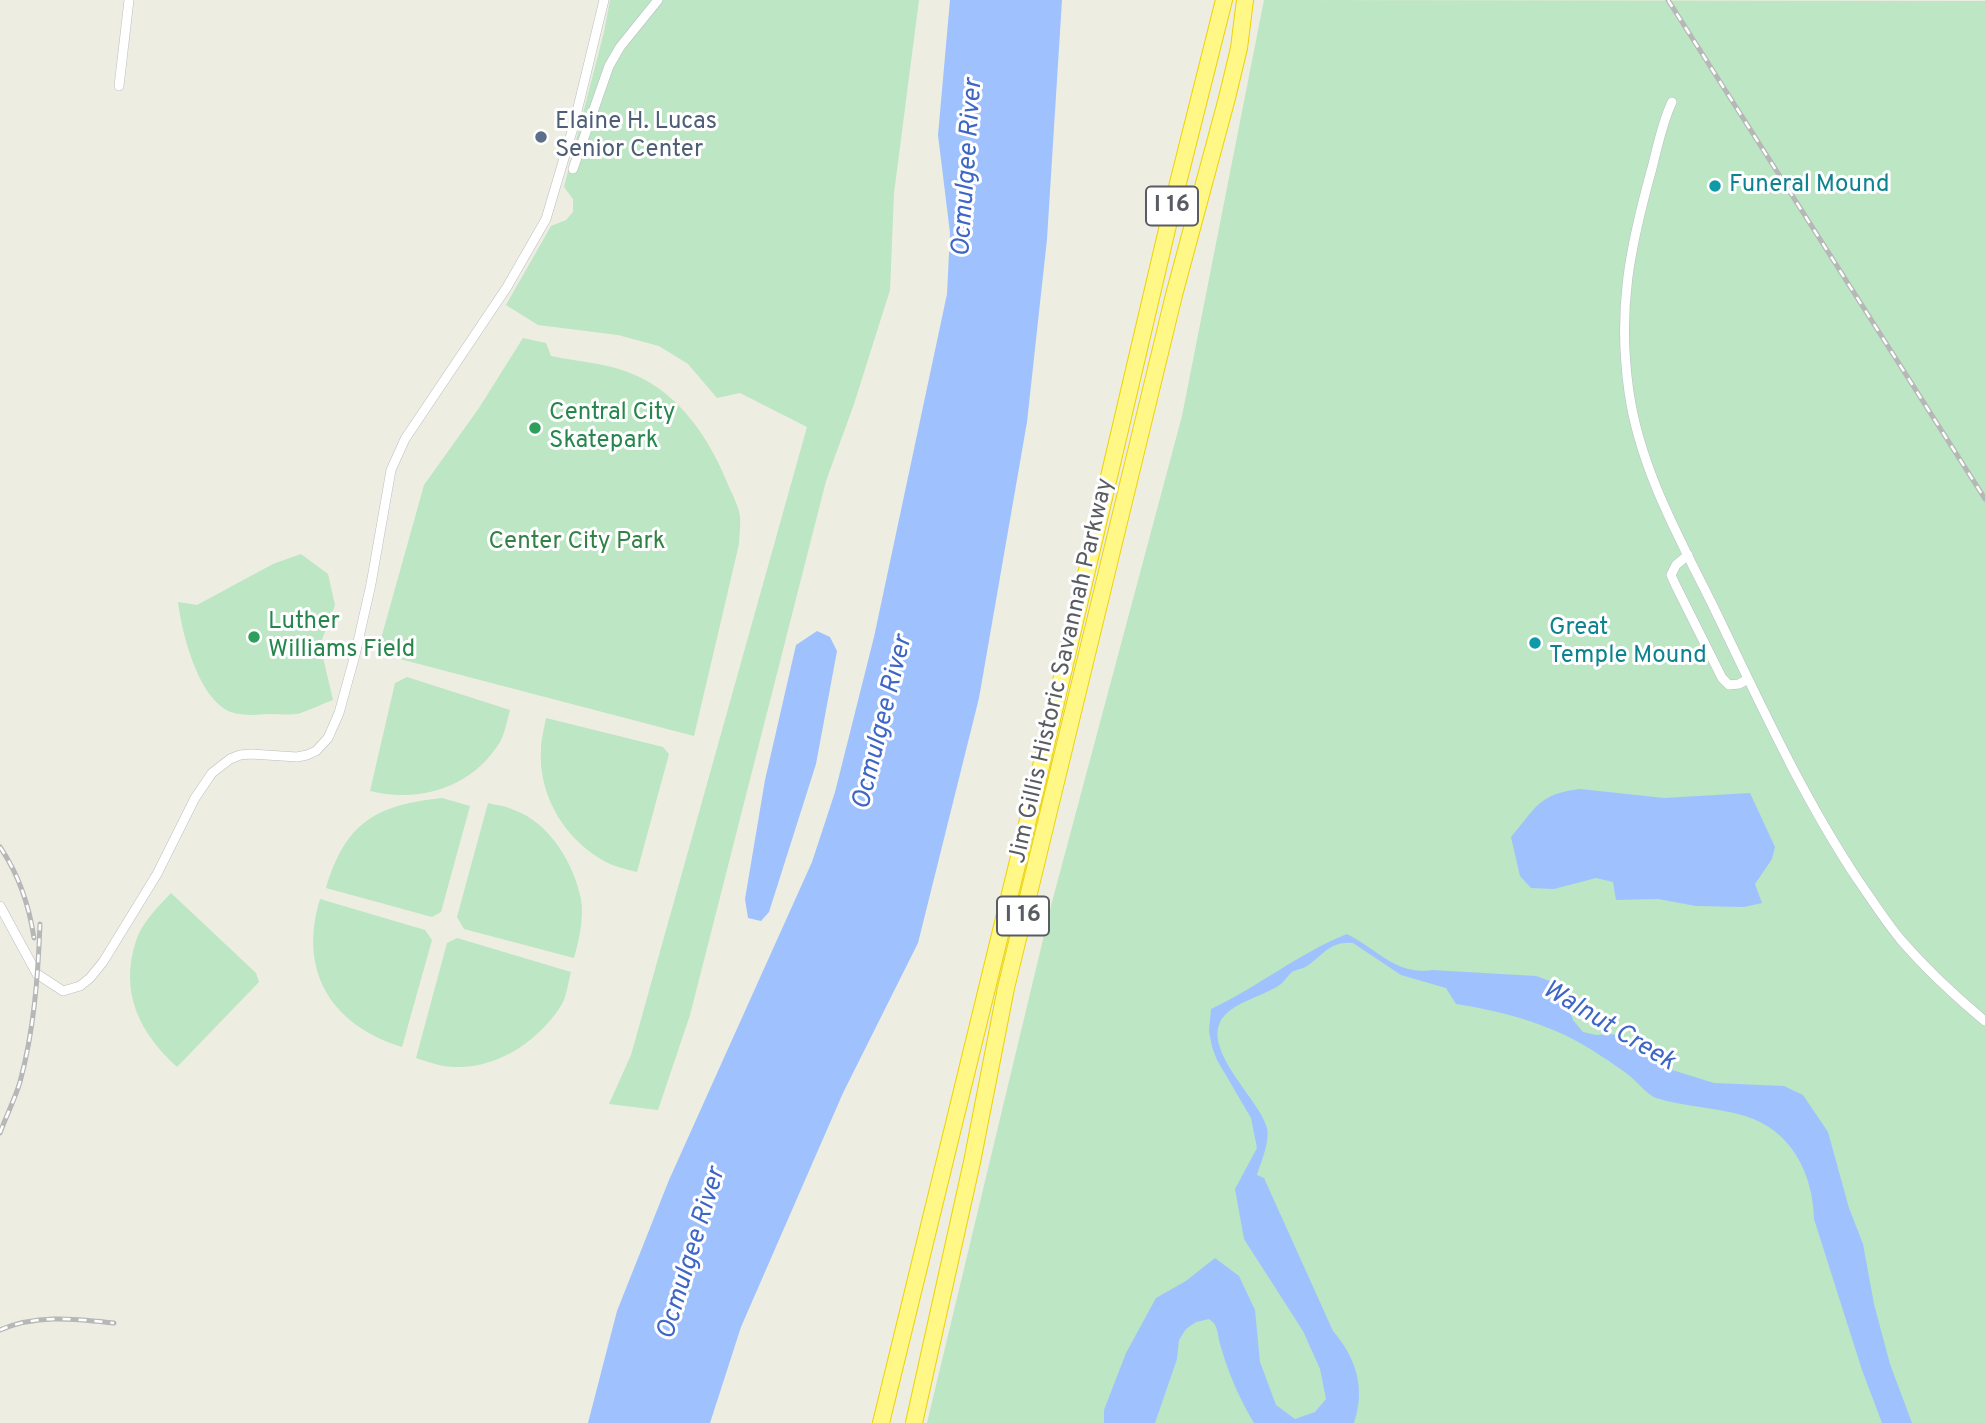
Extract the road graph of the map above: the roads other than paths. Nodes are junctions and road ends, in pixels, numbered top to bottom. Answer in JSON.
{"nodes":[{"id":1,"x":129,"y":0,"type":"edge"},
{"id":2,"x":604,"y":0,"type":"edge"},
{"id":3,"x":658,"y":0,"type":"edge"},
{"id":4,"x":1224,"y":0,"type":"edge"},
{"id":5,"x":1244,"y":0,"type":"edge"},
{"id":6,"x":119,"y":86,"type":"dead end"},
{"id":7,"x":1672,"y":102,"type":"dead end"},
{"id":8,"x":573,"y":169,"type":"dead end"},
{"id":9,"x":1688,"y":555,"type":"junction"},
{"id":10,"x":1748,"y":679,"type":"junction"},
{"id":11,"x":0,"y":906,"type":"edge"},
{"id":12,"x":1985,"y":1021,"type":"edge"},
{"id":13,"x":881,"y":1423,"type":"edge"},
{"id":14,"x":914,"y":1423,"type":"edge"}],
"edges":[{"from":1,"to":6,"type":"street"},
{"from":2,"to":11,"type":"street"},
{"from":3,"to":8,"type":"street"},
{"from":4,"to":13,"type":"highway","name":"Jim Gillis Historic Savannah Parkway","number":"I 16"},
{"from":5,"to":14,"type":"highway","name":"Jim Gillis Historic Savannah Parkway","number":"I 16"},
{"from":7,"to":9,"type":"street"},
{"from":9,"to":10,"type":"street"},
{"from":9,"to":10,"type":"street"},
{"from":10,"to":12,"type":"street"}]}
